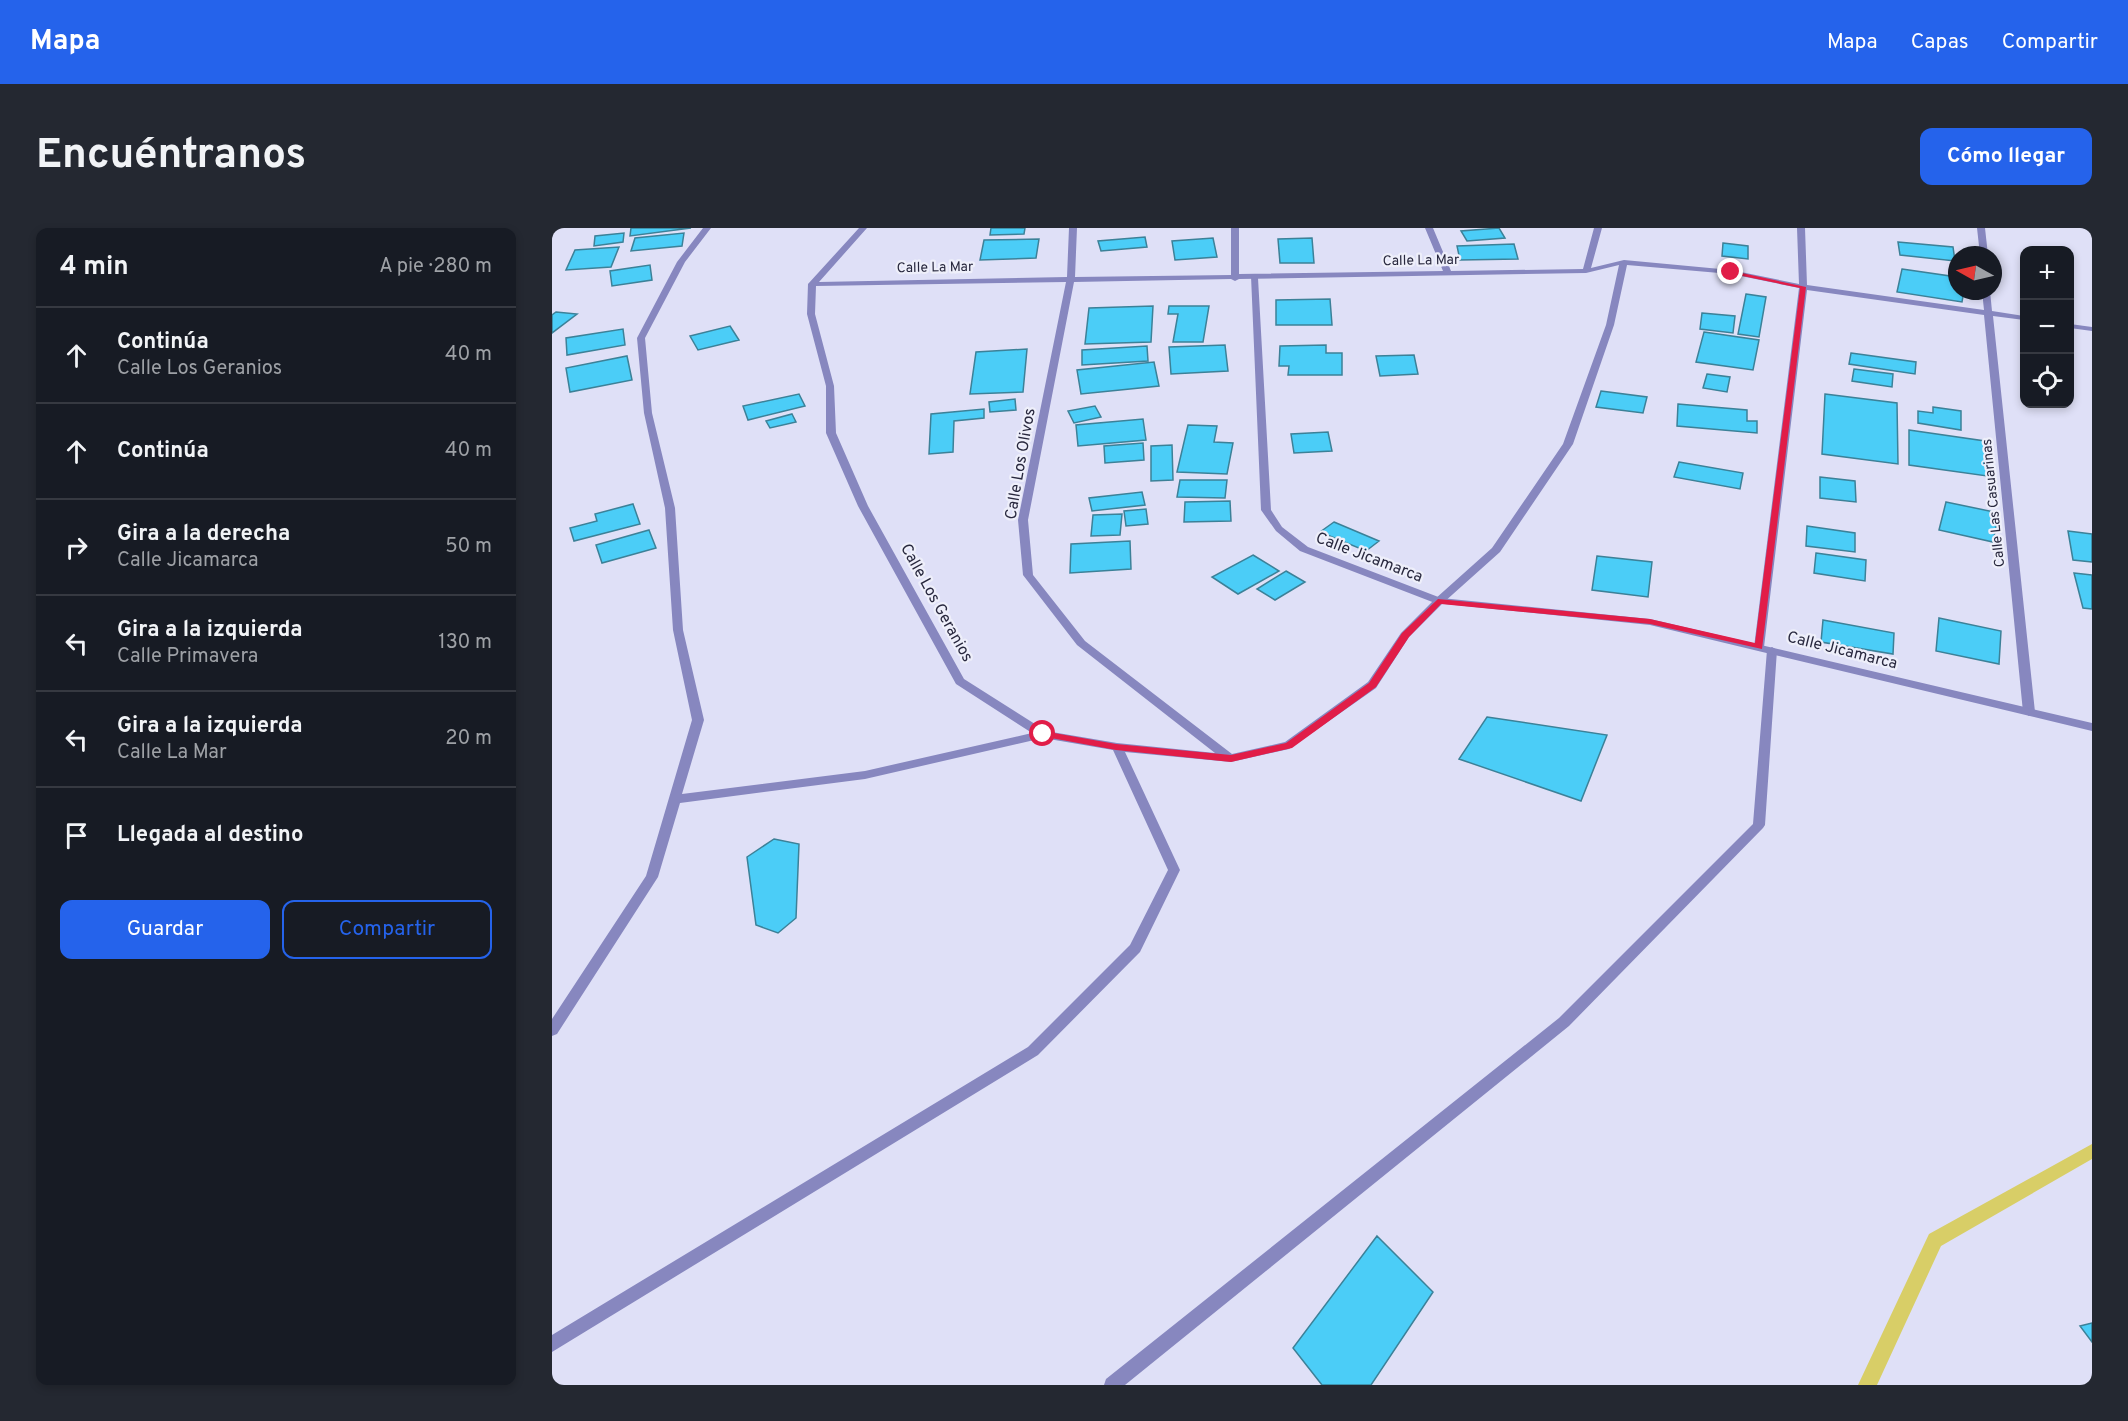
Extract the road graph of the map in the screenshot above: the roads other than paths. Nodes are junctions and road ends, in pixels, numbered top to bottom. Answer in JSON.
{"nodes":[{"id":1,"x":707,"y":228,"type":"edge"},
{"id":2,"x":863,"y":228,"type":"edge"},
{"id":3,"x":1073,"y":228,"type":"edge"},
{"id":4,"x":1234,"y":228,"type":"edge"},
{"id":5,"x":1429,"y":228,"type":"edge"},
{"id":6,"x":1598,"y":228,"type":"edge"},
{"id":7,"x":1801,"y":228,"type":"edge"},
{"id":8,"x":1982,"y":228,"type":"edge"},
{"id":9,"x":1983,"y":246,"type":"edge"},
{"id":10,"x":1624,"y":262,"type":"junction"},
{"id":11,"x":1586,"y":271,"type":"junction"},
{"id":12,"x":1448,"y":274,"type":"junction"},
{"id":13,"x":1254,"y":278,"type":"junction"},
{"id":14,"x":1071,"y":279,"type":"junction"},
{"id":15,"x":1235,"y":279,"type":"junction"},
{"id":16,"x":812,"y":285,"type":"junction"},
{"id":17,"x":1803,"y":287,"type":"junction"},
{"id":18,"x":1987,"y":300,"type":"edge"},
{"id":19,"x":1988,"y":312,"type":"junction"},
{"id":20,"x":2020,"y":317,"type":"edge"},
{"id":21,"x":2074,"y":327,"type":"edge"},
{"id":22,"x":2092,"y":329,"type":"edge"},
{"id":23,"x":1438,"y":602,"type":"junction"},
{"id":24,"x":1766,"y":648,"type":"junction"},
{"id":25,"x":2029,"y":712,"type":"junction"},
{"id":26,"x":2092,"y":727,"type":"edge"},
{"id":27,"x":1043,"y":734,"type":"junction"},
{"id":28,"x":1116,"y":747,"type":"junction"},
{"id":29,"x":1231,"y":758,"type":"junction"},
{"id":30,"x":675,"y":799,"type":"junction"},
{"id":31,"x":552,"y":1030,"type":"edge"},
{"id":32,"x":552,"y":1344,"type":"edge"},
{"id":33,"x":1112,"y":1385,"type":"edge"}],
"edges":[{"from":1,"to":30,"type":"street"},
{"from":2,"to":16,"type":"street"},
{"from":3,"to":14,"type":"street","name":"Calle Los Olivos"},
{"from":4,"to":15,"type":"street"},
{"from":5,"to":12,"type":"street"},
{"from":6,"to":11,"type":"street"},
{"from":7,"to":17,"type":"street"},
{"from":8,"to":9,"type":"street"},
{"from":10,"to":11,"type":"street","name":"Calle La Mar"},
{"from":10,"to":17,"type":"street","name":"Calle La Mar"},
{"from":10,"to":23,"type":"street"},
{"from":11,"to":12,"type":"street","name":"Calle La Mar"},
{"from":12,"to":13,"type":"street","name":"Calle La Mar"},
{"from":13,"to":15,"type":"street","name":"Calle La Mar"},
{"from":13,"to":23,"type":"street","name":"Calle Jicamarca"},
{"from":14,"to":15,"type":"street","name":"Calle La Mar"},
{"from":14,"to":16,"type":"street","name":"Calle La Mar"},
{"from":14,"to":29,"type":"street","name":"Calle Los Olivos"},
{"from":16,"to":27,"type":"street","name":"Calle Los Geranios"},
{"from":17,"to":19,"type":"street","name":"Calle La Mar"},
{"from":17,"to":24,"type":"street"},
{"from":18,"to":19,"type":"street","name":"Calle Las Casuarinas"},
{"from":19,"to":20,"type":"street","name":"Calle La Mar"},
{"from":19,"to":25,"type":"street","name":"Calle Las Casuarinas"},
{"from":21,"to":22,"type":"street"},
{"from":23,"to":24,"type":"street","name":"Calle Jicamarca"},
{"from":23,"to":29,"type":"street","name":"Calle Los Geranios"},
{"from":24,"to":25,"type":"street","name":"Calle Jicamarca"},
{"from":24,"to":33,"type":"street"},
{"from":25,"to":26,"type":"street","name":"Calle Jicamarca"},
{"from":27,"to":28,"type":"street","name":"Calle Los Geranios"},
{"from":27,"to":30,"type":"street"},
{"from":28,"to":29,"type":"street","name":"Calle Los Geranios"},
{"from":28,"to":32,"type":"street"},
{"from":30,"to":31,"type":"street"}]}
